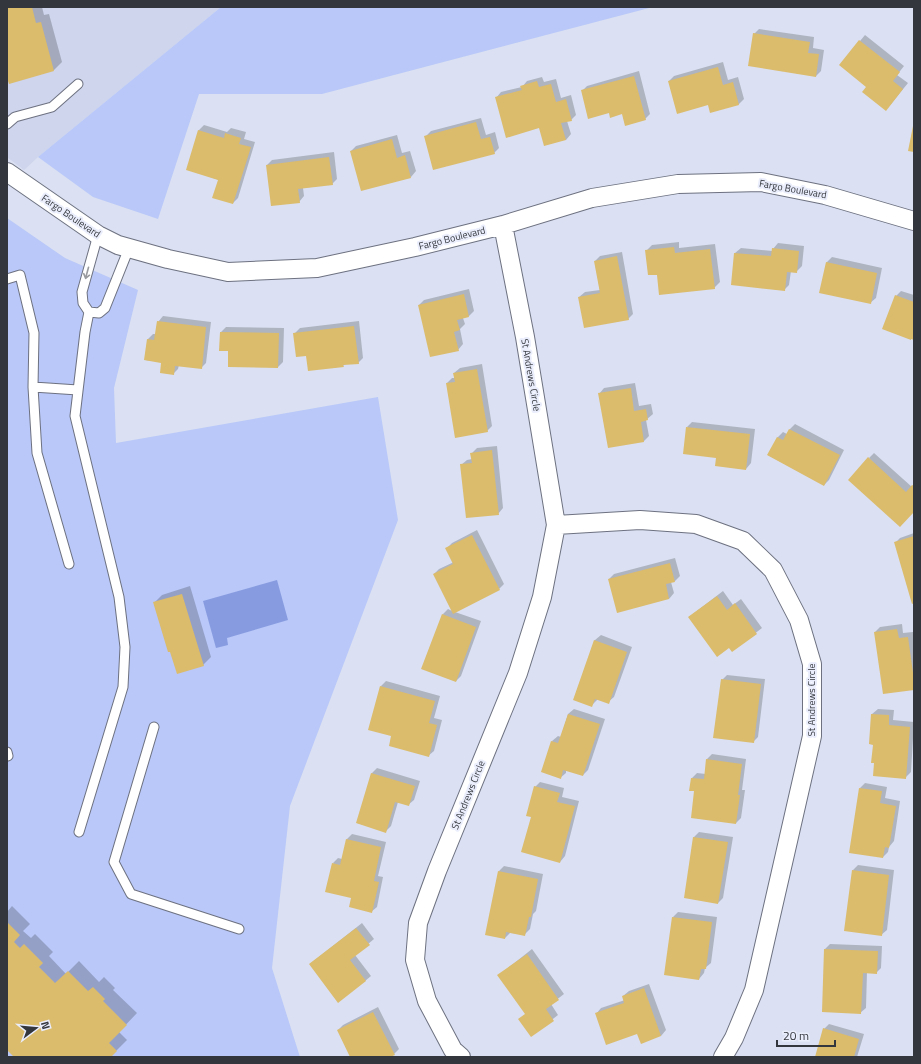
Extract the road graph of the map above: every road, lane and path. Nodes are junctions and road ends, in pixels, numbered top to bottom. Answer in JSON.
{"nodes":[{"id":1,"x":78,"y":84,"type":"dead end"},
{"id":2,"x":7,"y":124,"type":"edge"},
{"id":3,"x":7,"y":172,"type":"edge"},
{"id":4,"x":914,"y":221,"type":"edge"},
{"id":5,"x":503,"y":225,"type":"junction"},
{"id":6,"x":98,"y":235,"type":"junction"},
{"id":7,"x":129,"y":248,"type":"junction"},
{"id":8,"x":7,"y":279,"type":"edge"},
{"id":9,"x":89,"y":312,"type":"junction"},
{"id":10,"x":33,"y":387,"type":"junction"},
{"id":11,"x":78,"y":390,"type":"junction"},
{"id":12,"x":556,"y":525,"type":"junction"},
{"id":13,"x":69,"y":564,"type":"dead end"},
{"id":14,"x":154,"y":727,"type":"dead end"},
{"id":15,"x":79,"y":832,"type":"dead end"},
{"id":16,"x":239,"y":929,"type":"dead end"},
{"id":17,"x":461,"y":1057,"type":"edge"},
{"id":18,"x":723,"y":1057,"type":"edge"}],
"edges":[{"from":1,"to":2,"type":"lane"},
{"from":3,"to":6,"type":"street","name":"Fargo Boulevard"},
{"from":4,"to":5,"type":"street","name":"Fargo Boulevard"},
{"from":5,"to":7,"type":"street","name":"Fargo Boulevard"},
{"from":5,"to":12,"type":"street","name":"St Andrews Circle"},
{"from":6,"to":7,"type":"street","name":"Fargo Boulevard"},
{"from":6,"to":9,"type":"lane","one_way":true},
{"from":7,"to":9,"type":"lane"},
{"from":8,"to":10,"type":"lane"},
{"from":9,"to":11,"type":"lane"},
{"from":10,"to":11,"type":"lane"},
{"from":10,"to":13,"type":"lane"},
{"from":11,"to":15,"type":"lane"},
{"from":12,"to":17,"type":"street","name":"St Andrews Circle"},
{"from":12,"to":18,"type":"street","name":"St Andrews Circle"},
{"from":14,"to":16,"type":"lane"}]}
